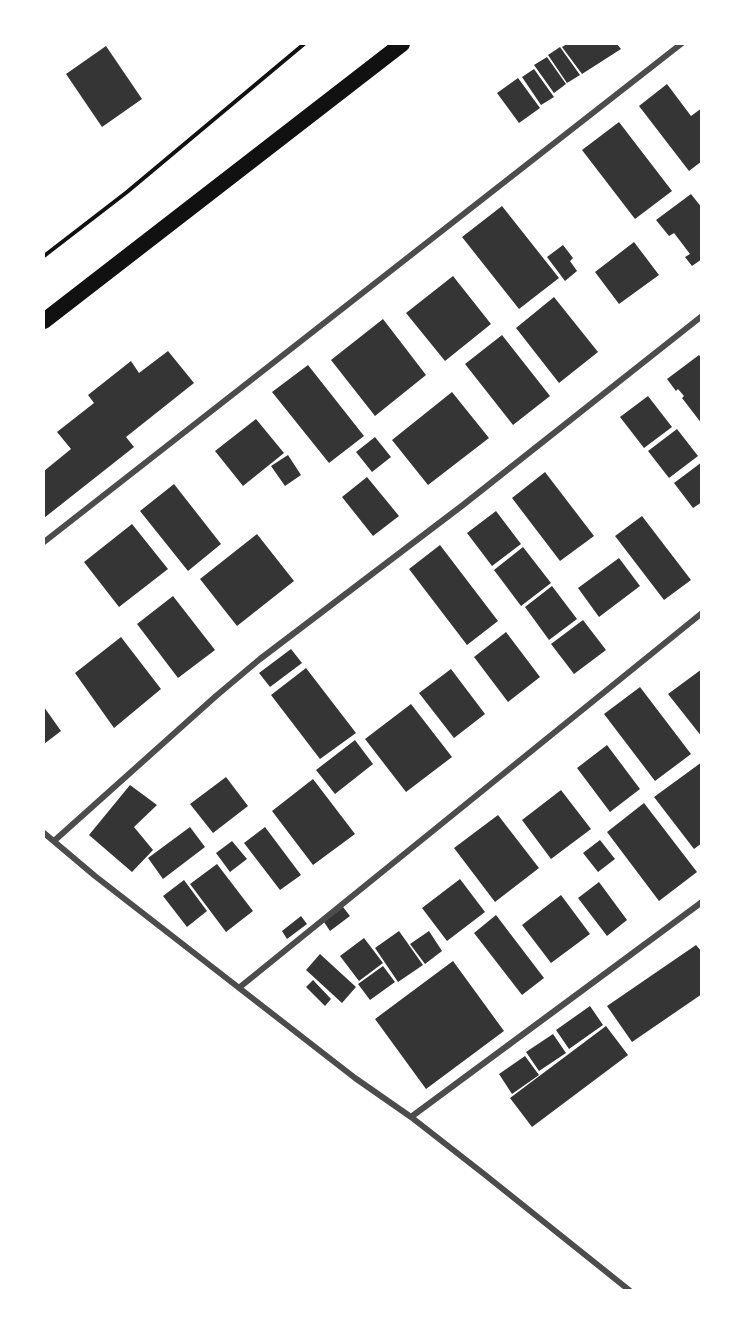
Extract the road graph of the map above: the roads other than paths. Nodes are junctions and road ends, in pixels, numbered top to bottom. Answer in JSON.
{"nodes":[{"id":1,"x":402,"y":44,"type":"edge"},
{"id":2,"x":681,"y":44,"type":"edge"},
{"id":3,"x":702,"y":316,"type":"edge"},
{"id":4,"x":44,"y":321,"type":"edge"},
{"id":5,"x":44,"y":543,"type":"edge"},
{"id":6,"x":702,"y":613,"type":"edge"},
{"id":7,"x":44,"y":833,"type":"edge"},
{"id":8,"x":54,"y":841,"type":"junction"},
{"id":9,"x":702,"y":902,"type":"edge"},
{"id":10,"x":240,"y":987,"type":"junction"},
{"id":11,"x":411,"y":1117,"type":"junction"},
{"id":12,"x":629,"y":1290,"type":"edge"}],
"edges":[{"from":1,"to":4,"type":"highway"},
{"from":2,"to":5,"type":"street"},
{"from":3,"to":8,"type":"street"},
{"from":6,"to":10,"type":"street"},
{"from":7,"to":8,"type":"street"},
{"from":8,"to":10,"type":"street"},
{"from":9,"to":11,"type":"street"},
{"from":10,"to":11,"type":"street"},
{"from":11,"to":12,"type":"street"}]}
